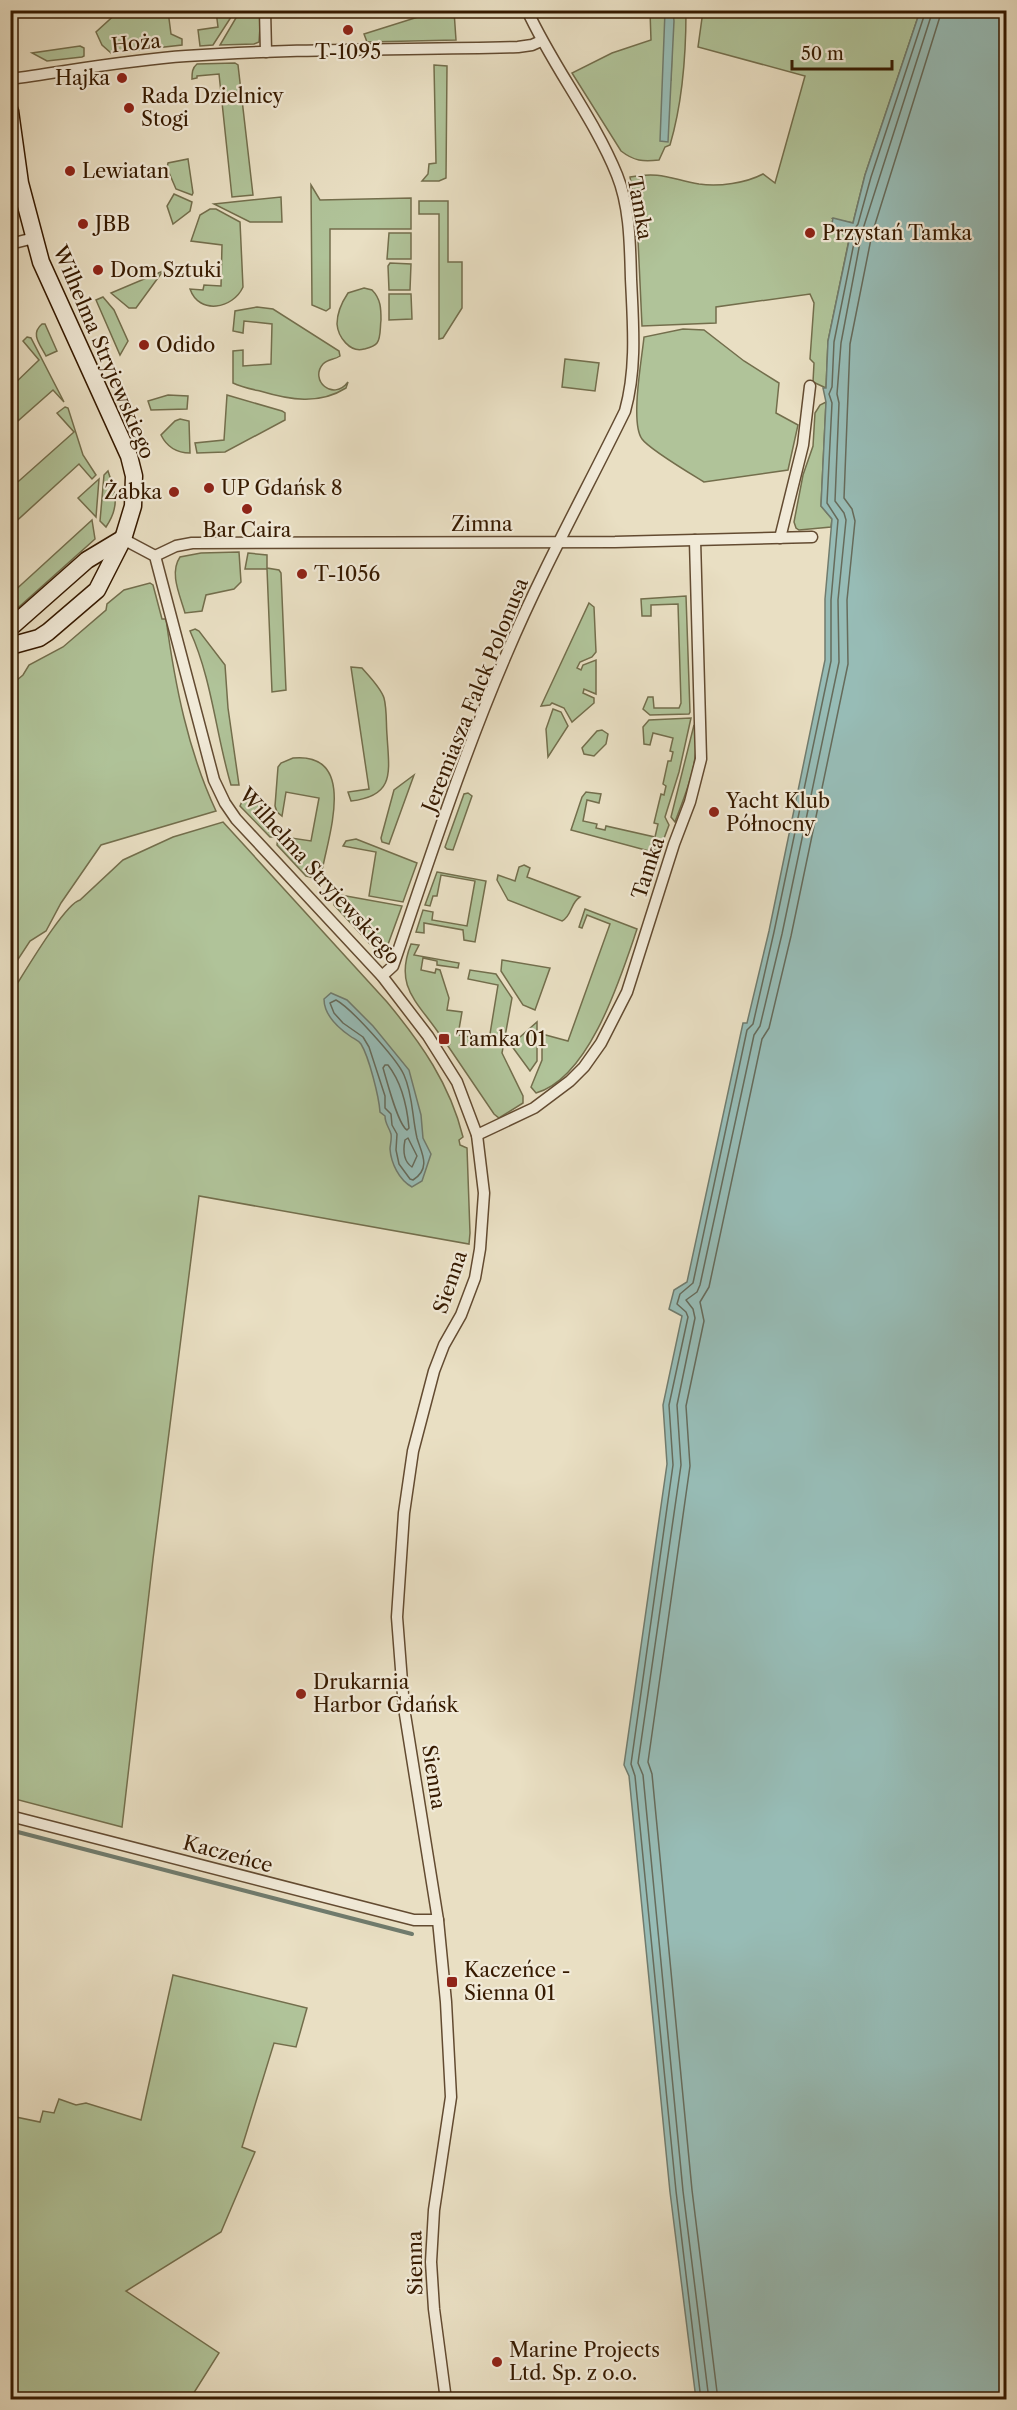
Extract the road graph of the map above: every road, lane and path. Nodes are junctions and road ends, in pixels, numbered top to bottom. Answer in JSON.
{"nodes":[{"id":1,"x":266,"y":10,"type":"edge"},
{"id":2,"x":527,"y":10,"type":"edge"},
{"id":3,"x":541,"y":41,"type":"junction"},
{"id":4,"x":266,"y":52,"type":"junction"},
{"id":5,"x":10,"y":79,"type":"edge"},
{"id":6,"x":10,"y":111,"type":"edge"},
{"id":7,"x":34,"y":238,"type":"junction"},
{"id":8,"x":10,"y":244,"type":"edge"},
{"id":9,"x":810,"y":386,"type":"dead end"},
{"id":10,"x":615,"y":431,"type":"joint"},
{"id":11,"x":812,"y":537,"type":"dead end"},
{"id":12,"x":780,"y":538,"type":"junction"},
{"id":13,"x":123,"y":539,"type":"junction"},
{"id":14,"x":694,"y":540,"type":"junction"},
{"id":15,"x":559,"y":542,"type":"junction"},
{"id":16,"x":155,"y":556,"type":"junction"},
{"id":17,"x":10,"y":628,"type":"edge"},
{"id":18,"x":10,"y":646,"type":"edge"},
{"id":19,"x":382,"y":976,"type":"junction"},
{"id":20,"x":477,"y":1135,"type":"junction"},
{"id":21,"x":10,"y":1816,"type":"edge"},
{"id":22,"x":438,"y":1920,"type":"junction"},
{"id":23,"x":446,"y":2400,"type":"edge"}],
"edges":[{"from":1,"to":4,"type":"street"},
{"from":2,"to":3,"type":"street","name":"Tamka"},
{"from":3,"to":4,"type":"street","name":"Hoża"},
{"from":3,"to":10,"type":"street","name":"Tamka"},
{"from":4,"to":5,"type":"street","name":"Hoża"},
{"from":6,"to":7,"type":"street","name":"Wilhelma Stryjewskiego"},
{"from":7,"to":8,"type":"street"},
{"from":7,"to":13,"type":"street","name":"Wilhelma Stryjewskiego"},
{"from":9,"to":12,"type":"street"},
{"from":10,"to":15,"type":"street","name":"Jeremiasza Falck Polonusa"},
{"from":11,"to":12,"type":"street","name":"Zimna"},
{"from":12,"to":14,"type":"street","name":"Zimna"},
{"from":13,"to":16,"type":"street"},
{"from":13,"to":17,"type":"street"},
{"from":13,"to":18,"type":"street","name":"Wilhelma Stryjewskiego"},
{"from":14,"to":15,"type":"street","name":"Zimna"},
{"from":14,"to":20,"type":"street","name":"Tamka"},
{"from":15,"to":16,"type":"street","name":"Zimna"},
{"from":15,"to":19,"type":"street","name":"Jeremiasza Falck Polonusa"},
{"from":16,"to":19,"type":"street","name":"Wilhelma Stryjewskiego"},
{"from":19,"to":20,"type":"street","name":"Wilhelma Stryjewskiego"},
{"from":20,"to":22,"type":"street","name":"Sienna"},
{"from":21,"to":22,"type":"street","name":"Kaczeńce"},
{"from":22,"to":23,"type":"street","name":"Sienna"}]}
